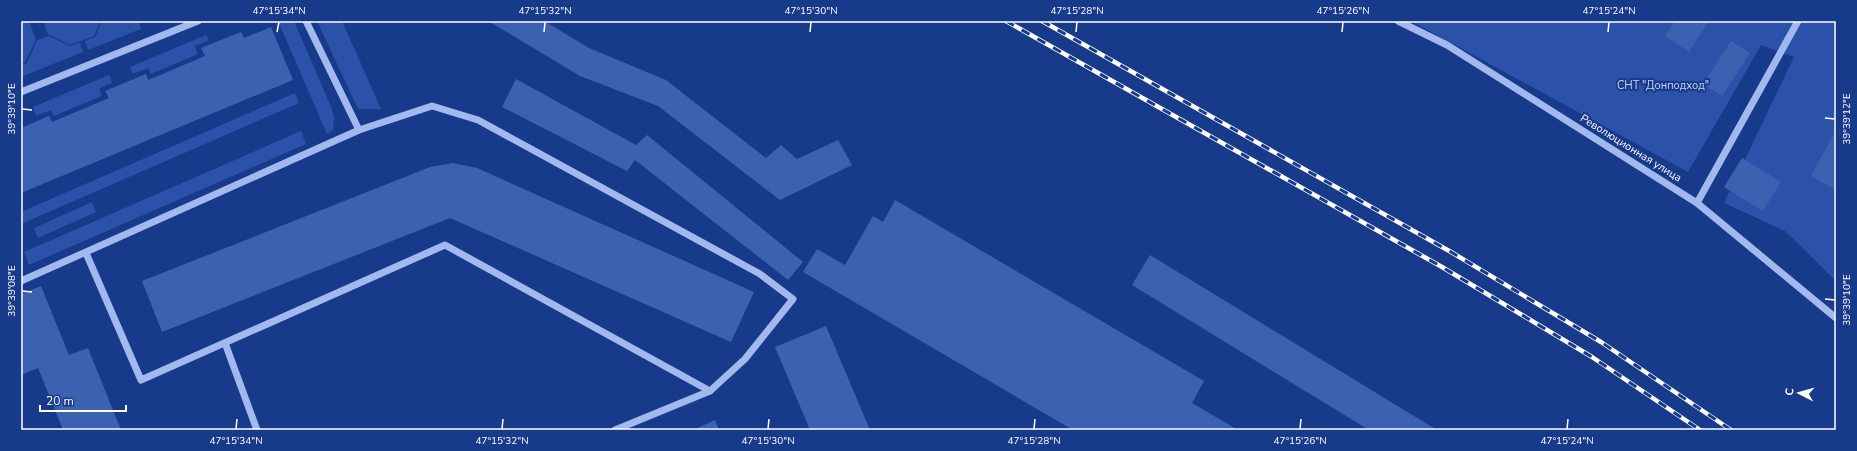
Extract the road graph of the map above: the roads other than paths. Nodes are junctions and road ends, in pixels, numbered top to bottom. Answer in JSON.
{"nodes":[{"id":1,"x":198,"y":21,"type":"edge"},
{"id":2,"x":306,"y":21,"type":"edge"},
{"id":3,"x":1398,"y":21,"type":"edge"},
{"id":4,"x":1798,"y":21,"type":"edge"},
{"id":5,"x":21,"y":92,"type":"edge"},
{"id":6,"x":359,"y":130,"type":"junction"},
{"id":7,"x":1697,"y":203,"type":"junction"},
{"id":8,"x":86,"y":253,"type":"junction"},
{"id":9,"x":21,"y":281,"type":"edge"},
{"id":10,"x":1836,"y":318,"type":"edge"},
{"id":11,"x":225,"y":343,"type":"junction"},
{"id":12,"x":710,"y":391,"type":"junction"},
{"id":13,"x":257,"y":430,"type":"edge"},
{"id":14,"x":615,"y":430,"type":"edge"}],
"edges":[{"from":1,"to":5,"type":"street"},
{"from":2,"to":6,"type":"street"},
{"from":3,"to":7,"type":"street","name":"Революционная улица"},
{"from":4,"to":7,"type":"street"},
{"from":6,"to":8,"type":"street"},
{"from":6,"to":12,"type":"street"},
{"from":7,"to":10,"type":"street","name":"Революционная улица"},
{"from":8,"to":9,"type":"street"},
{"from":8,"to":11,"type":"street"},
{"from":11,"to":12,"type":"street"},
{"from":11,"to":13,"type":"street"},
{"from":12,"to":14,"type":"street"}]}
